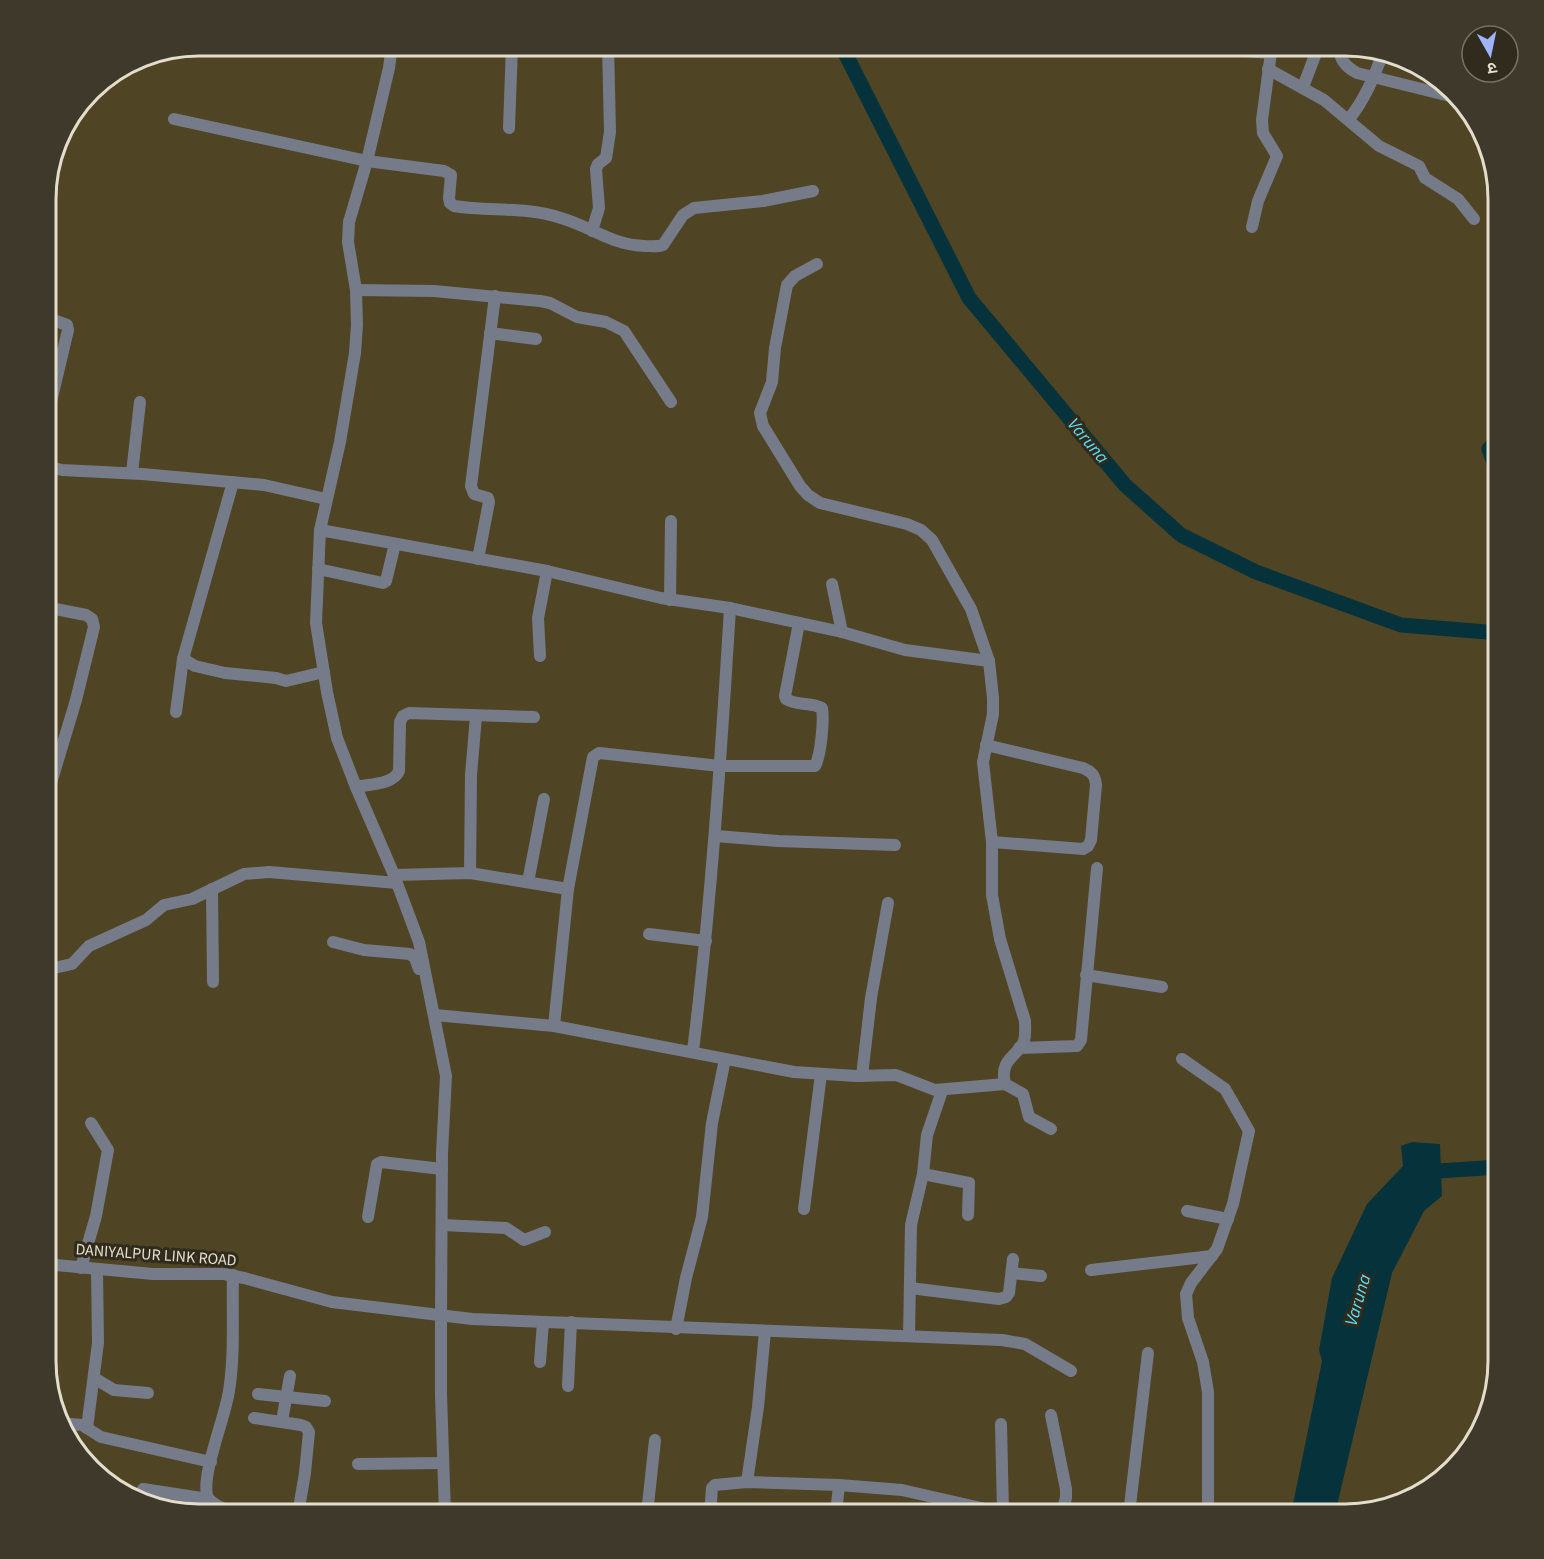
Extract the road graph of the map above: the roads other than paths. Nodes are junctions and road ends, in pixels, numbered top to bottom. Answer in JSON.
{"nodes":[{"id":1,"x":391,"y":56,"type":"edge"},
{"id":2,"x":512,"y":56,"type":"edge"},
{"id":3,"x":608,"y":56,"type":"edge"},
{"id":4,"x":1270,"y":56,"type":"edge"},
{"id":5,"x":1315,"y":56,"type":"edge"},
{"id":6,"x":1340,"y":56,"type":"edge"},
{"id":7,"x":1381,"y":60,"type":"edge"},
{"id":8,"x":1268,"y":69,"type":"junction"},
{"id":9,"x":1374,"y":78,"type":"junction"},
{"id":10,"x":1303,"y":87,"type":"junction"},
{"id":11,"x":1444,"y":95,"type":"edge"},
{"id":12,"x":174,"y":119,"type":"dead end"},
{"id":13,"x":1349,"y":119,"type":"junction"},
{"id":14,"x":509,"y":128,"type":"dead end"},
{"id":15,"x":367,"y":161,"type":"junction"},
{"id":16,"x":813,"y":191,"type":"dead end"},
{"id":17,"x":1474,"y":219,"type":"dead end"},
{"id":18,"x":1252,"y":227,"type":"dead end"},
{"id":19,"x":592,"y":231,"type":"junction"},
{"id":20,"x":817,"y":264,"type":"dead end"},
{"id":21,"x":356,"y":290,"type":"junction"},
{"id":22,"x":495,"y":296,"type":"junction"},
{"id":23,"x":56,"y":320,"type":"edge"},
{"id":24,"x":490,"y":333,"type":"junction"},
{"id":25,"x":536,"y":339,"type":"dead end"},
{"id":26,"x":56,"y":381,"type":"edge"},
{"id":27,"x":140,"y":402,"type":"dead end"},
{"id":28,"x":671,"y":402,"type":"dead end"},
{"id":29,"x":56,"y":469,"type":"edge"},
{"id":30,"x":132,"y":473,"type":"junction"},
{"id":31,"x":233,"y":482,"type":"junction"},
{"id":32,"x":326,"y":498,"type":"junction"},
{"id":33,"x":671,"y":521,"type":"dead end"},
{"id":34,"x":320,"y":530,"type":"junction"},
{"id":35,"x":395,"y":544,"type":"junction"},
{"id":36,"x":478,"y":559,"type":"junction"},
{"id":37,"x":318,"y":569,"type":"junction"},
{"id":38,"x":547,"y":571,"type":"junction"},
{"id":39,"x":832,"y":585,"type":"dead end"},
{"id":40,"x":670,"y":600,"type":"junction"},
{"id":41,"x":730,"y":608,"type":"junction"},
{"id":42,"x":56,"y":609,"type":"edge"},
{"id":43,"x":799,"y":623,"type":"junction"},
{"id":44,"x":842,"y":632,"type":"junction"},
{"id":45,"x":540,"y":656,"type":"dead end"},
{"id":46,"x":183,"y":659,"type":"junction"},
{"id":47,"x":989,"y":661,"type":"junction"},
{"id":48,"x":324,"y":672,"type":"junction"},
{"id":49,"x":176,"y":712,"type":"dead end"},
{"id":50,"x":476,"y":716,"type":"junction"},
{"id":51,"x":534,"y":717,"type":"dead end"},
{"id":52,"x":986,"y":745,"type":"junction"},
{"id":53,"x":56,"y":766,"type":"edge"},
{"id":54,"x":720,"y":766,"type":"junction"},
{"id":55,"x":356,"y":787,"type":"junction"},
{"id":56,"x":544,"y":799,"type":"dead end"},
{"id":57,"x":716,"y":836,"type":"junction"},
{"id":58,"x":992,"y":842,"type":"junction"},
{"id":59,"x":895,"y":845,"type":"dead end"},
{"id":60,"x":1097,"y":868,"type":"dead end"},
{"id":61,"x":470,"y":873,"type":"junction"},
{"id":62,"x":395,"y":879,"type":"junction"},
{"id":63,"x":528,"y":882,"type":"junction"},
{"id":64,"x":212,"y":889,"type":"junction"},
{"id":65,"x":568,"y":889,"type":"junction"},
{"id":66,"x":888,"y":903,"type":"dead end"},
{"id":67,"x":649,"y":934,"type":"dead end"},
{"id":68,"x":706,"y":941,"type":"junction"},
{"id":69,"x":333,"y":942,"type":"dead end"},
{"id":70,"x":56,"y":968,"type":"edge"},
{"id":71,"x":1086,"y":975,"type":"junction"},
{"id":72,"x":213,"y":982,"type":"dead end"},
{"id":73,"x":428,"y":986,"type":"junction"},
{"id":74,"x":1162,"y":987,"type":"dead end"},
{"id":75,"x":435,"y":1015,"type":"junction"},
{"id":76,"x":554,"y":1026,"type":"junction"},
{"id":77,"x":1019,"y":1048,"type":"junction"},
{"id":78,"x":693,"y":1052,"type":"junction"},
{"id":79,"x":725,"y":1059,"type":"junction"},
{"id":80,"x":1182,"y":1059,"type":"dead end"},
{"id":81,"x":821,"y":1074,"type":"junction"},
{"id":82,"x":862,"y":1076,"type":"junction"},
{"id":83,"x":1005,"y":1084,"type":"junction"},
{"id":84,"x":942,"y":1091,"type":"junction"},
{"id":85,"x":91,"y":1123,"type":"dead end"},
{"id":86,"x":1051,"y":1129,"type":"dead end"},
{"id":87,"x":442,"y":1169,"type":"junction"},
{"id":88,"x":923,"y":1174,"type":"junction"},
{"id":89,"x":804,"y":1209,"type":"dead end"},
{"id":90,"x":1187,"y":1211,"type":"dead end"},
{"id":91,"x":968,"y":1215,"type":"dead end"},
{"id":92,"x":368,"y":1217,"type":"dead end"},
{"id":93,"x":1228,"y":1219,"type":"junction"},
{"id":94,"x":442,"y":1225,"type":"junction"},
{"id":95,"x":545,"y":1233,"type":"dead end"},
{"id":96,"x":1213,"y":1256,"type":"junction"},
{"id":97,"x":1013,"y":1259,"type":"dead end"},
{"id":98,"x":56,"y":1265,"type":"edge"},
{"id":99,"x":81,"y":1268,"type":"junction"},
{"id":100,"x":97,"y":1269,"type":"junction"},
{"id":101,"x":1091,"y":1270,"type":"dead end"},
{"id":102,"x":1012,"y":1273,"type":"junction"},
{"id":103,"x":233,"y":1275,"type":"junction"},
{"id":104,"x":1041,"y":1276,"type":"dead end"},
{"id":105,"x":910,"y":1288,"type":"junction"},
{"id":106,"x":441,"y":1315,"type":"junction"},
{"id":107,"x":543,"y":1322,"type":"junction"},
{"id":108,"x":571,"y":1322,"type":"junction"},
{"id":109,"x":676,"y":1329,"type":"junction"},
{"id":110,"x":765,"y":1331,"type":"junction"},
{"id":111,"x":909,"y":1336,"type":"junction"},
{"id":112,"x":1148,"y":1353,"type":"dead end"},
{"id":113,"x":540,"y":1362,"type":"dead end"},
{"id":114,"x":1071,"y":1371,"type":"dead end"},
{"id":115,"x":290,"y":1376,"type":"dead end"},
{"id":116,"x":94,"y":1378,"type":"junction"},
{"id":117,"x":568,"y":1386,"type":"dead end"},
{"id":118,"x":148,"y":1393,"type":"dead end"},
{"id":119,"x":258,"y":1394,"type":"dead end"},
{"id":120,"x":287,"y":1397,"type":"junction"},
{"id":121,"x":325,"y":1401,"type":"dead end"},
{"id":122,"x":1051,"y":1415,"type":"dead end"},
{"id":123,"x":254,"y":1418,"type":"dead end"},
{"id":124,"x":282,"y":1421,"type":"junction"},
{"id":125,"x":1001,"y":1424,"type":"dead end"},
{"id":126,"x":71,"y":1425,"type":"edge"},
{"id":127,"x":87,"y":1428,"type":"junction"},
{"id":128,"x":655,"y":1440,"type":"dead end"},
{"id":129,"x":211,"y":1462,"type":"junction"},
{"id":130,"x":358,"y":1464,"type":"dead end"},
{"id":131,"x":444,"y":1464,"type":"junction"},
{"id":132,"x":747,"y":1482,"type":"junction"},
{"id":133,"x":839,"y":1485,"type":"junction"},
{"id":134,"x":143,"y":1489,"type":"dead end"},
{"id":135,"x":208,"y":1499,"type":"junction"},
{"id":136,"x":215,"y":1504,"type":"edge"},
{"id":137,"x":299,"y":1504,"type":"edge"},
{"id":138,"x":445,"y":1504,"type":"edge"},
{"id":139,"x":648,"y":1504,"type":"edge"},
{"id":140,"x":711,"y":1504,"type":"edge"},
{"id":141,"x":837,"y":1504,"type":"edge"},
{"id":142,"x":963,"y":1504,"type":"edge"},
{"id":143,"x":1003,"y":1504,"type":"edge"},
{"id":144,"x":1064,"y":1504,"type":"edge"},
{"id":145,"x":1130,"y":1504,"type":"edge"},
{"id":146,"x":1208,"y":1504,"type":"edge"}],
"edges":[{"from":1,"to":15,"type":"street"},
{"from":2,"to":14,"type":"street"},
{"from":3,"to":19,"type":"street"},
{"from":4,"to":8,"type":"street"},
{"from":5,"to":10,"type":"street"},
{"from":6,"to":9,"type":"street"},
{"from":7,"to":9,"type":"street"},
{"from":8,"to":10,"type":"street"},
{"from":8,"to":18,"type":"street"},
{"from":9,"to":11,"type":"street"},
{"from":9,"to":13,"type":"street"},
{"from":10,"to":13,"type":"street"},
{"from":12,"to":15,"type":"street"},
{"from":13,"to":17,"type":"street"},
{"from":15,"to":19,"type":"street"},
{"from":15,"to":21,"type":"street"},
{"from":16,"to":19,"type":"street"},
{"from":20,"to":47,"type":"street"},
{"from":21,"to":22,"type":"street"},
{"from":21,"to":32,"type":"street"},
{"from":22,"to":24,"type":"street"},
{"from":22,"to":28,"type":"street"},
{"from":23,"to":26,"type":"street"},
{"from":24,"to":25,"type":"street"},
{"from":24,"to":36,"type":"street"},
{"from":27,"to":30,"type":"street"},
{"from":29,"to":30,"type":"street"},
{"from":30,"to":31,"type":"street"},
{"from":31,"to":32,"type":"street"},
{"from":31,"to":46,"type":"street"},
{"from":32,"to":34,"type":"street"},
{"from":33,"to":40,"type":"street"},
{"from":34,"to":35,"type":"street"},
{"from":34,"to":37,"type":"street"},
{"from":35,"to":36,"type":"street"},
{"from":35,"to":37,"type":"street"},
{"from":36,"to":38,"type":"street"},
{"from":37,"to":48,"type":"street"},
{"from":38,"to":40,"type":"street"},
{"from":38,"to":45,"type":"street"},
{"from":39,"to":44,"type":"street"},
{"from":40,"to":41,"type":"street"},
{"from":41,"to":43,"type":"street"},
{"from":41,"to":54,"type":"street"},
{"from":42,"to":53,"type":"street"},
{"from":43,"to":44,"type":"street"},
{"from":43,"to":54,"type":"street"},
{"from":44,"to":47,"type":"street"},
{"from":46,"to":48,"type":"street"},
{"from":46,"to":49,"type":"street"},
{"from":47,"to":52,"type":"street"},
{"from":48,"to":55,"type":"street"},
{"from":50,"to":51,"type":"street"},
{"from":50,"to":55,"type":"street"},
{"from":50,"to":61,"type":"street"},
{"from":52,"to":58,"type":"street"},
{"from":52,"to":58,"type":"street"},
{"from":54,"to":57,"type":"street"},
{"from":54,"to":65,"type":"street"},
{"from":55,"to":62,"type":"street"},
{"from":56,"to":63,"type":"street"},
{"from":57,"to":59,"type":"street"},
{"from":57,"to":68,"type":"street"},
{"from":58,"to":77,"type":"street"},
{"from":60,"to":71,"type":"street"},
{"from":61,"to":62,"type":"street"},
{"from":61,"to":63,"type":"street"},
{"from":62,"to":64,"type":"street"},
{"from":62,"to":73,"type":"street"},
{"from":63,"to":65,"type":"street"},
{"from":64,"to":70,"type":"street"},
{"from":64,"to":72,"type":"street"},
{"from":65,"to":76,"type":"street"},
{"from":66,"to":82,"type":"street"},
{"from":67,"to":68,"type":"street"},
{"from":68,"to":78,"type":"street"},
{"from":69,"to":73,"type":"street"},
{"from":71,"to":74,"type":"street"},
{"from":71,"to":77,"type":"street"},
{"from":73,"to":75,"type":"street"},
{"from":75,"to":76,"type":"street"},
{"from":75,"to":87,"type":"street"},
{"from":76,"to":78,"type":"street"},
{"from":77,"to":83,"type":"street"},
{"from":78,"to":79,"type":"street"},
{"from":79,"to":81,"type":"street"},
{"from":79,"to":109,"type":"street"},
{"from":80,"to":93,"type":"street"},
{"from":81,"to":82,"type":"street"},
{"from":81,"to":89,"type":"street"},
{"from":82,"to":84,"type":"street"},
{"from":83,"to":84,"type":"street"},
{"from":83,"to":86,"type":"street"},
{"from":84,"to":88,"type":"street"},
{"from":85,"to":99,"type":"street"},
{"from":87,"to":92,"type":"street"},
{"from":87,"to":94,"type":"street"},
{"from":88,"to":91,"type":"street"},
{"from":88,"to":105,"type":"street"},
{"from":90,"to":93,"type":"street"},
{"from":93,"to":96,"type":"street"},
{"from":94,"to":95,"type":"street"},
{"from":94,"to":106,"type":"street"},
{"from":96,"to":101,"type":"street"},
{"from":96,"to":146,"type":"street"},
{"from":97,"to":102,"type":"street"},
{"from":98,"to":99,"type":"street","name":"DANIYALPUR LINK ROAD"},
{"from":99,"to":100,"type":"street","name":"DANIYALPUR LINK ROAD"},
{"from":100,"to":103,"type":"street","name":"DANIYALPUR LINK ROAD"},
{"from":100,"to":116,"type":"street"},
{"from":102,"to":104,"type":"street"},
{"from":102,"to":105,"type":"street"},
{"from":103,"to":106,"type":"street","name":"DANIYALPUR LINK ROAD"},
{"from":103,"to":129,"type":"street"},
{"from":105,"to":111,"type":"street"},
{"from":106,"to":107,"type":"street","name":"DANIYALPUR LINK ROAD"},
{"from":106,"to":131,"type":"street"},
{"from":107,"to":108,"type":"street","name":"DANIYALPUR LINK ROAD"},
{"from":107,"to":113,"type":"street"},
{"from":108,"to":109,"type":"street","name":"DANIYALPUR LINK ROAD"},
{"from":108,"to":117,"type":"street"},
{"from":109,"to":110,"type":"street","name":"DANIYALPUR LINK ROAD"},
{"from":110,"to":111,"type":"street","name":"DANIYALPUR LINK ROAD"},
{"from":110,"to":132,"type":"street"},
{"from":111,"to":114,"type":"street","name":"DANIYALPUR LINK ROAD"},
{"from":112,"to":145,"type":"street"},
{"from":115,"to":120,"type":"street"},
{"from":116,"to":118,"type":"street"},
{"from":116,"to":127,"type":"street"},
{"from":119,"to":120,"type":"street"},
{"from":120,"to":121,"type":"street"},
{"from":120,"to":124,"type":"street"},
{"from":122,"to":144,"type":"street"},
{"from":123,"to":124,"type":"street"},
{"from":124,"to":137,"type":"street"},
{"from":125,"to":143,"type":"street"},
{"from":126,"to":127,"type":"street"},
{"from":127,"to":129,"type":"street"},
{"from":128,"to":139,"type":"street"},
{"from":129,"to":135,"type":"street"},
{"from":130,"to":131,"type":"street"},
{"from":131,"to":138,"type":"street"},
{"from":132,"to":133,"type":"street"},
{"from":132,"to":140,"type":"street"},
{"from":133,"to":141,"type":"street"},
{"from":133,"to":142,"type":"street"},
{"from":134,"to":135,"type":"street"},
{"from":135,"to":136,"type":"street"}]}
